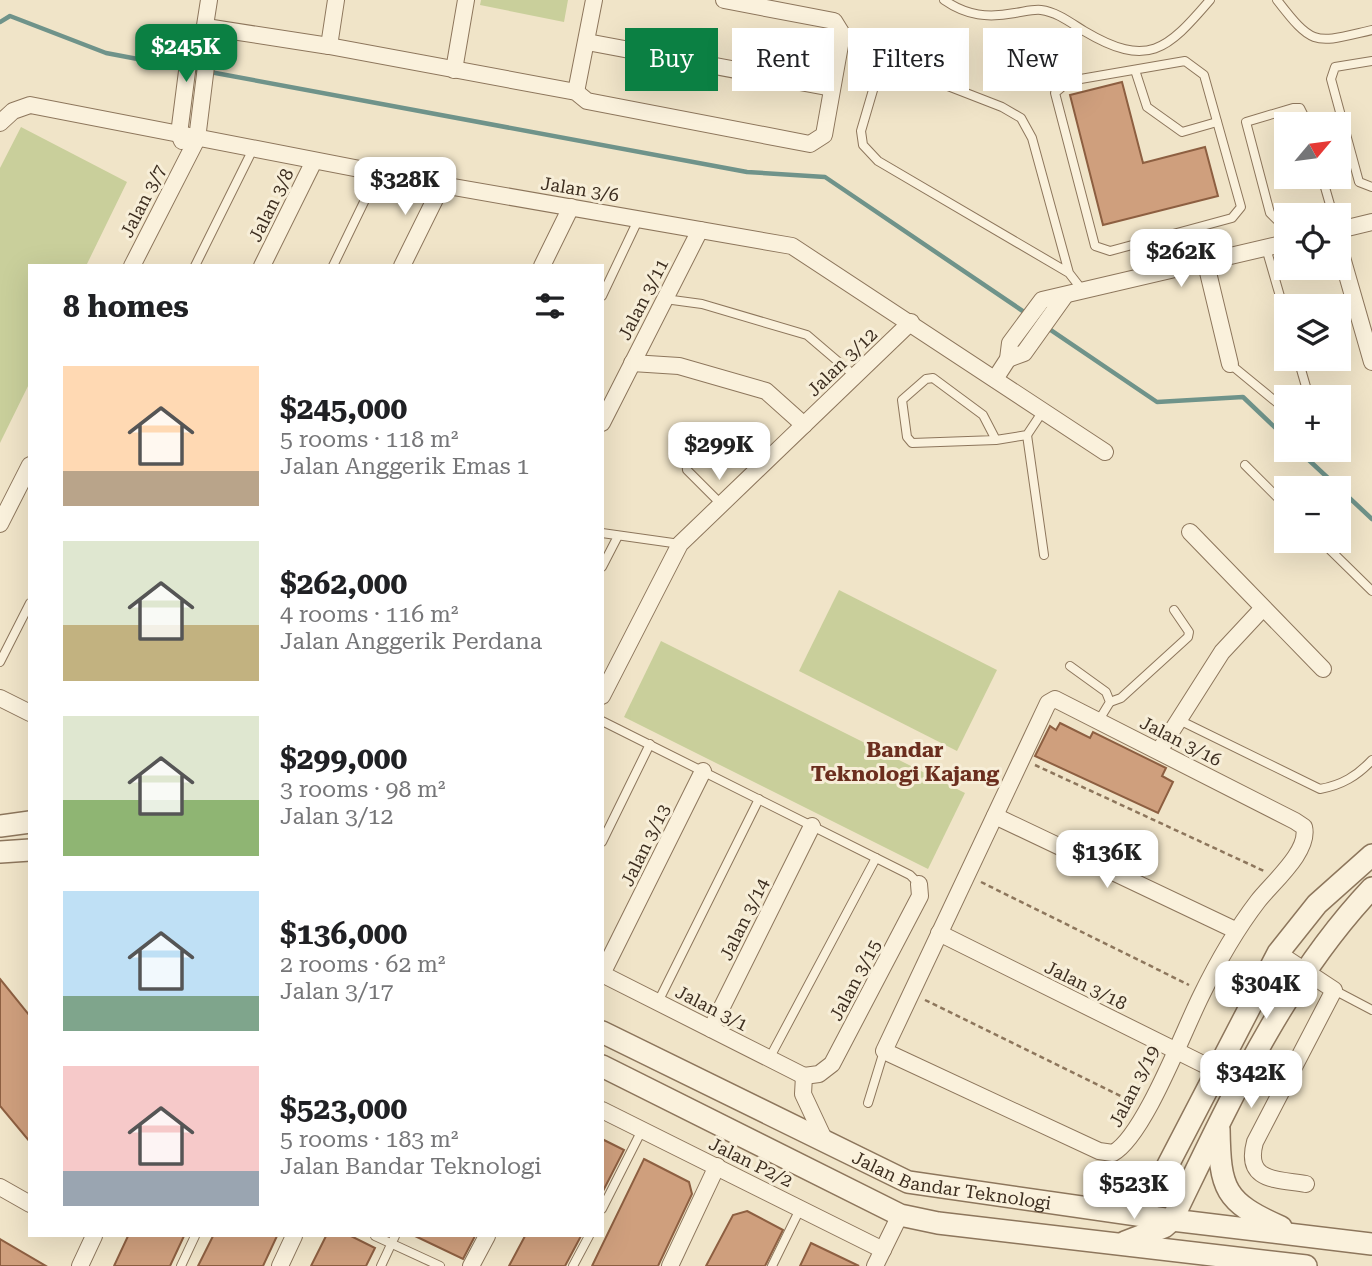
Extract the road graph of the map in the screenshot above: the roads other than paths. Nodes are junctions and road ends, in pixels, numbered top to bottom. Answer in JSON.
{"nodes":[{"id":1,"x":209,"y":0,"type":"edge"},
{"id":2,"x":336,"y":0,"type":"edge"},
{"id":3,"x":466,"y":0,"type":"edge"},
{"id":4,"x":594,"y":0,"type":"edge"},
{"id":5,"x":724,"y":0,"type":"edge"},
{"id":6,"x":944,"y":0,"type":"edge"},
{"id":7,"x":1210,"y":0,"type":"edge"},
{"id":8,"x":1277,"y":0,"type":"edge"},
{"id":9,"x":205,"y":29,"type":"junction"},
{"id":10,"x":1372,"y":30,"type":"edge"},
{"id":11,"x":587,"y":41,"type":"junction"},
{"id":12,"x":329,"y":46,"type":"junction"},
{"id":13,"x":1372,"y":61,"type":"edge"},
{"id":14,"x":732,"y":69,"type":"edge"},
{"id":15,"x":454,"y":70,"type":"junction"},
{"id":16,"x":1135,"y":70,"type":"junction"},
{"id":17,"x":834,"y":77,"type":"edge"},
{"id":18,"x":831,"y":91,"type":"edge"},
{"id":19,"x":576,"y":92,"type":"junction"},
{"id":20,"x":1280,"y":112,"type":"edge"},
{"id":21,"x":1302,"y":112,"type":"edge"},
{"id":22,"x":1274,"y":114,"type":"edge"},
{"id":23,"x":1217,"y":122,"type":"junction"},
{"id":24,"x":0,"y":123,"type":"edge"},
{"id":25,"x":179,"y":134,"type":"junction"},
{"id":26,"x":193,"y":146,"type":"junction"},
{"id":27,"x":253,"y":149,"type":"junction"},
{"id":28,"x":314,"y":161,"type":"junction"},
{"id":29,"x":378,"y":173,"type":"junction"},
{"id":30,"x":442,"y":185,"type":"junction"},
{"id":31,"x":1372,"y":187,"type":"edge"},
{"id":32,"x":571,"y":208,"type":"junction"},
{"id":33,"x":1274,"y":216,"type":"edge"},
{"id":34,"x":639,"y":218,"type":"junction"},
{"id":35,"x":1372,"y":222,"type":"edge"},
{"id":36,"x":1351,"y":227,"type":"edge"},
{"id":37,"x":700,"y":230,"type":"junction"},
{"id":38,"x":1173,"y":234,"type":"junction"},
{"id":39,"x":1274,"y":246,"type":"edge"},
{"id":40,"x":1266,"y":248,"type":"junction"},
{"id":41,"x":133,"y":264,"type":"edge"},
{"id":42,"x":196,"y":264,"type":"edge"},
{"id":43,"x":263,"y":264,"type":"edge"},
{"id":44,"x":334,"y":264,"type":"edge"},
{"id":45,"x":403,"y":264,"type":"edge"},
{"id":46,"x":543,"y":264,"type":"edge"},
{"id":47,"x":1206,"y":264,"type":"junction"},
{"id":48,"x":1183,"y":270,"type":"junction"},
{"id":49,"x":1069,"y":273,"type":"junction"},
{"id":50,"x":1348,"y":280,"type":"edge"},
{"id":51,"x":1083,"y":291,"type":"junction"},
{"id":52,"x":604,"y":292,"type":"edge"},
{"id":53,"x":1279,"y":294,"type":"edge"},
{"id":54,"x":1064,"y":297,"type":"junction"},
{"id":55,"x":665,"y":299,"type":"junction"},
{"id":56,"x":911,"y":322,"type":"junction"},
{"id":57,"x":1014,"y":352,"type":"junction"},
{"id":58,"x":1372,"y":362,"type":"edge"},
{"id":59,"x":632,"y":363,"type":"junction"},
{"id":60,"x":1230,"y":364,"type":"joint"},
{"id":61,"x":855,"y":376,"type":"junction"},
{"id":62,"x":995,"y":379,"type":"junction"},
{"id":63,"x":1274,"y":400,"type":"edge"},
{"id":64,"x":1044,"y":411,"type":"junction"},
{"id":65,"x":604,"y":419,"type":"edge"},
{"id":66,"x":804,"y":425,"type":"junction"},
{"id":67,"x":1027,"y":435,"type":"junction"},
{"id":68,"x":996,"y":440,"type":"junction"},
{"id":69,"x":1105,"y":452,"type":"dead end"},
{"id":70,"x":686,"y":458,"type":"dead end"},
{"id":71,"x":1245,"y":465,"type":"dead end"},
{"id":72,"x":28,"y":469,"type":"edge"},
{"id":73,"x":1274,"y":494,"type":"edge"},
{"id":74,"x":722,"y":505,"type":"junction"},
{"id":75,"x":0,"y":524,"type":"edge"},
{"id":76,"x":1189,"y":532,"type":"dead end"},
{"id":77,"x":604,"y":533,"type":"edge"},
{"id":78,"x":618,"y":536,"type":"junction"},
{"id":79,"x":680,"y":544,"type":"junction"},
{"id":80,"x":1333,"y":553,"type":"edge"},
{"id":81,"x":1044,"y":555,"type":"dead end"},
{"id":82,"x":604,"y":563,"type":"edge"},
{"id":83,"x":1372,"y":591,"type":"edge"},
{"id":84,"x":28,"y":607,"type":"edge"},
{"id":85,"x":1263,"y":608,"type":"junction"},
{"id":86,"x":1174,"y":610,"type":"dead end"},
{"id":87,"x":0,"y":662,"type":"edge"},
{"id":88,"x":1070,"y":666,"type":"dead end"},
{"id":89,"x":1323,"y":669,"type":"dead end"},
{"id":90,"x":604,"y":692,"type":"edge"},
{"id":91,"x":0,"y":698,"type":"edge"},
{"id":92,"x":1110,"y":702,"type":"junction"},
{"id":93,"x":28,"y":712,"type":"edge"},
{"id":94,"x":1177,"y":719,"type":"junction"},
{"id":95,"x":1099,"y":720,"type":"junction"},
{"id":96,"x":604,"y":722,"type":"edge"},
{"id":97,"x":650,"y":744,"type":"junction"},
{"id":98,"x":1159,"y":751,"type":"junction"},
{"id":99,"x":1372,"y":760,"type":"edge"},
{"id":100,"x":703,"y":771,"type":"junction"},
{"id":101,"x":759,"y":799,"type":"junction"},
{"id":102,"x":995,"y":816,"type":"junction"},
{"id":103,"x":1295,"y":821,"type":"joint"},
{"id":104,"x":28,"y":822,"type":"edge"},
{"id":105,"x":0,"y":826,"type":"edge"},
{"id":106,"x":812,"y":826,"type":"junction"},
{"id":107,"x":604,"y":838,"type":"edge"},
{"id":108,"x":28,"y":850,"type":"edge"},
{"id":109,"x":0,"y":852,"type":"edge"},
{"id":110,"x":1372,"y":855,"type":"edge"},
{"id":111,"x":876,"y":858,"type":"junction"},
{"id":112,"x":919,"y":884,"type":"joint"},
{"id":113,"x":1372,"y":888,"type":"edge"},
{"id":114,"x":1235,"y":930,"type":"junction"},
{"id":115,"x":939,"y":933,"type":"junction"},
{"id":116,"x":1278,"y":953,"type":"junction"},
{"id":117,"x":604,"y":970,"type":"edge"},
{"id":118,"x":1306,"y":971,"type":"junction"},
{"id":119,"x":604,"y":975,"type":"edge"},
{"id":120,"x":1334,"y":990,"type":"junction"},
{"id":121,"x":658,"y":1002,"type":"junction"},
{"id":122,"x":1372,"y":1010,"type":"edge"},
{"id":123,"x":711,"y":1029,"type":"junction"},
{"id":124,"x":604,"y":1033,"type":"edge"},
{"id":125,"x":1174,"y":1050,"type":"junction"},
{"id":126,"x":884,"y":1051,"type":"junction"},
{"id":127,"x":769,"y":1059,"type":"junction"},
{"id":128,"x":604,"y":1067,"type":"edge"},
{"id":129,"x":1217,"y":1071,"type":"junction"},
{"id":130,"x":804,"y":1076,"type":"junction"},
{"id":131,"x":868,"y":1103,"type":"dead end"},
{"id":132,"x":604,"y":1111,"type":"edge"},
{"id":133,"x":1219,"y":1124,"type":"junction"},
{"id":134,"x":642,"y":1130,"type":"junction"},
{"id":135,"x":825,"y":1141,"type":"junction"},
{"id":136,"x":717,"y":1166,"type":"junction"},
{"id":137,"x":1306,"y":1184,"type":"dead end"},
{"id":138,"x":0,"y":1187,"type":"edge"},
{"id":139,"x":1156,"y":1188,"type":"junction"},
{"id":140,"x":28,"y":1203,"type":"edge"},
{"id":141,"x":604,"y":1205,"type":"edge"},
{"id":142,"x":801,"y":1207,"type":"junction"},
{"id":143,"x":1096,"y":1210,"type":"junction"},
{"id":144,"x":900,"y":1215,"type":"junction"},
{"id":145,"x":1156,"y":1222,"type":"junction"},
{"id":146,"x":1301,"y":1236,"type":"junction"},
{"id":147,"x":94,"y":1237,"type":"edge"},
{"id":148,"x":195,"y":1237,"type":"edge"},
{"id":149,"x":294,"y":1237,"type":"edge"},
{"id":150,"x":486,"y":1237,"type":"edge"},
{"id":151,"x":588,"y":1237,"type":"edge"},
{"id":152,"x":393,"y":1239,"type":"edge"},
{"id":153,"x":1122,"y":1243,"type":"junction"},
{"id":154,"x":1372,"y":1244,"type":"edge"},
{"id":155,"x":883,"y":1250,"type":"junction"},
{"id":156,"x":1186,"y":1252,"type":"junction"},
{"id":157,"x":80,"y":1266,"type":"edge"},
{"id":158,"x":181,"y":1266,"type":"edge"},
{"id":159,"x":280,"y":1266,"type":"edge"},
{"id":160,"x":381,"y":1266,"type":"edge"},
{"id":161,"x":440,"y":1266,"type":"edge"},
{"id":162,"x":471,"y":1266,"type":"edge"},
{"id":163,"x":573,"y":1266,"type":"edge"},
{"id":164,"x":670,"y":1266,"type":"edge"},
{"id":165,"x":772,"y":1266,"type":"edge"},
{"id":166,"x":875,"y":1266,"type":"edge"},
{"id":167,"x":1306,"y":1266,"type":"edge"}],
"edges":[{"from":1,"to":9,"type":"street","name":"Jalan 3/7"},
{"from":2,"to":12,"type":"street"},
{"from":3,"to":15,"type":"street"},
{"from":4,"to":11,"type":"street"},
{"from":5,"to":17,"type":"street"},
{"from":6,"to":7,"type":"lane"},
{"from":8,"to":10,"type":"lane"},
{"from":9,"to":12,"type":"street"},
{"from":9,"to":25,"type":"street"},
{"from":9,"to":26,"type":"street","name":"Jalan 3/7"},
{"from":11,"to":14,"type":"street"},
{"from":11,"to":19,"type":"street"},
{"from":12,"to":15,"type":"street"},
{"from":13,"to":31,"type":"lane"},
{"from":15,"to":19,"type":"street"},
{"from":16,"to":23,"type":"lane"},
{"from":16,"to":23,"type":"lane"},
{"from":16,"to":38,"type":"lane"},
{"from":18,"to":19,"type":"street"},
{"from":20,"to":21,"type":"lane"},
{"from":22,"to":33,"type":"lane"},
{"from":23,"to":38,"type":"lane"},
{"from":24,"to":25,"type":"street","name":"Jalan 3/6"},
{"from":25,"to":26,"type":"street","name":"Jalan 3/6"},
{"from":26,"to":27,"type":"street","name":"Jalan 3/6"},
{"from":26,"to":41,"type":"street","name":"Jalan 3/7"},
{"from":27,"to":28,"type":"street","name":"Jalan 3/6"},
{"from":27,"to":42,"type":"lane"},
{"from":28,"to":29,"type":"street","name":"Jalan 3/6"},
{"from":28,"to":43,"type":"street","name":"Jalan 3/8"},
{"from":29,"to":30,"type":"street","name":"Jalan 3/6"},
{"from":29,"to":44,"type":"lane"},
{"from":30,"to":32,"type":"street","name":"Jalan 3/6"},
{"from":30,"to":45,"type":"street"},
{"from":32,"to":34,"type":"street","name":"Jalan 3/6"},
{"from":32,"to":46,"type":"street"},
{"from":34,"to":37,"type":"street","name":"Jalan 3/6"},
{"from":34,"to":52,"type":"lane"},
{"from":35,"to":36,"type":"street"},
{"from":37,"to":55,"type":"street","name":"Jalan 3/11"},
{"from":37,"to":56,"type":"street","name":"Jalan 3/6"},
{"from":38,"to":48,"type":"lane"},
{"from":39,"to":40,"type":"street"},
{"from":40,"to":47,"type":"street"},
{"from":40,"to":53,"type":"lane"},
{"from":47,"to":48,"type":"street"},
{"from":47,"to":60,"type":"street"},
{"from":48,"to":51,"type":"street"},
{"from":49,"to":49,"type":"lane"},
{"from":49,"to":51,"type":"lane"},
{"from":50,"to":58,"type":"street"},
{"from":51,"to":54,"type":"street"},
{"from":54,"to":57,"type":"street"},
{"from":54,"to":57,"type":"street"},
{"from":55,"to":59,"type":"street","name":"Jalan 3/11"},
{"from":55,"to":61,"type":"lane"},
{"from":56,"to":61,"type":"street","name":"Jalan 3/12"},
{"from":56,"to":62,"type":"street","name":"Jalan 3/6"},
{"from":57,"to":62,"type":"street"},
{"from":59,"to":65,"type":"street","name":"Jalan 3/11"},
{"from":59,"to":66,"type":"street"},
{"from":60,"to":63,"type":"lane"},
{"from":61,"to":66,"type":"street","name":"Jalan 3/12"},
{"from":62,"to":64,"type":"street","name":"Jalan 3/6"},
{"from":64,"to":67,"type":"lane"},
{"from":64,"to":69,"type":"street","name":"Jalan 3/6"},
{"from":66,"to":74,"type":"street","name":"Jalan 3/12"},
{"from":67,"to":68,"type":"lane"},
{"from":67,"to":81,"type":"lane"},
{"from":68,"to":68,"type":"lane"},
{"from":70,"to":74,"type":"lane"},
{"from":71,"to":73,"type":"lane"},
{"from":72,"to":75,"type":"street"},
{"from":74,"to":79,"type":"street","name":"Jalan 3/12"},
{"from":76,"to":85,"type":"street"},
{"from":77,"to":78,"type":"lane"},
{"from":78,"to":79,"type":"lane"},
{"from":78,"to":82,"type":"lane"},
{"from":79,"to":90,"type":"street","name":"Jalan 3/12"},
{"from":80,"to":83,"type":"lane"},
{"from":84,"to":87,"type":"lane"},
{"from":85,"to":89,"type":"street"},
{"from":85,"to":94,"type":"street"},
{"from":86,"to":92,"type":"lane"},
{"from":88,"to":92,"type":"lane"},
{"from":91,"to":93,"type":"street"},
{"from":92,"to":95,"type":"lane"},
{"from":94,"to":98,"type":"street"},
{"from":94,"to":99,"type":"lane"},
{"from":95,"to":98,"type":"street","name":"Jalan 3/16"},
{"from":95,"to":102,"type":"street","name":"Jalan 3/16"},
{"from":96,"to":97,"type":"lane"},
{"from":97,"to":100,"type":"lane"},
{"from":97,"to":107,"type":"lane"},
{"from":98,"to":103,"type":"street","name":"Jalan 3/16"},
{"from":100,"to":101,"type":"lane"},
{"from":100,"to":117,"type":"street","name":"Jalan 3/13"},
{"from":101,"to":106,"type":"lane"},
{"from":101,"to":121,"type":"lane"},
{"from":102,"to":114,"type":"street"},
{"from":102,"to":115,"type":"street"},
{"from":103,"to":114,"type":"street","name":"Jalan 3/19"},
{"from":104,"to":105,"type":"street"},
{"from":106,"to":111,"type":"lane"},
{"from":106,"to":123,"type":"street","name":"Jalan 3/14"},
{"from":108,"to":109,"type":"street"},
{"from":110,"to":116,"type":"street"},
{"from":111,"to":112,"type":"lane"},
{"from":111,"to":127,"type":"lane"},
{"from":112,"to":130,"type":"street","name":"Jalan 3/15"},
{"from":113,"to":118,"type":"street"},
{"from":114,"to":125,"type":"street","name":"Jalan 3/19"},
{"from":115,"to":125,"type":"street","name":"Jalan 3/18"},
{"from":115,"to":126,"type":"street"},
{"from":116,"to":118,"type":"street"},
{"from":116,"to":129,"type":"street"},
{"from":118,"to":120,"type":"street"},
{"from":118,"to":133,"type":"street"},
{"from":119,"to":121,"type":"street","name":"Jalan 3/1"},
{"from":120,"to":122,"type":"lane"},
{"from":120,"to":137,"type":"street"},
{"from":121,"to":123,"type":"street","name":"Jalan 3/1"},
{"from":123,"to":127,"type":"street","name":"Jalan 3/1"},
{"from":124,"to":135,"type":"street","name":"Jalan Bandar Teknologi"},
{"from":125,"to":126,"type":"street","name":"Jalan 3/19"},
{"from":125,"to":129,"type":"street","name":"Jalan 3/18"},
{"from":126,"to":131,"type":"lane"},
{"from":127,"to":130,"type":"street","name":"Jalan 3/1"},
{"from":128,"to":144,"type":"street","name":"Jalan Bandar Teknologi"},
{"from":129,"to":139,"type":"street"},
{"from":130,"to":135,"type":"street"},
{"from":132,"to":134,"type":"street","name":"Jalan P2/2"},
{"from":133,"to":145,"type":"street"},
{"from":133,"to":146,"type":"street"},
{"from":134,"to":136,"type":"street","name":"Jalan P2/2"},
{"from":134,"to":141,"type":"lane"},
{"from":135,"to":143,"type":"street","name":"Jalan Bandar Teknologi"},
{"from":136,"to":142,"type":"street","name":"Jalan P2/2"},
{"from":136,"to":164,"type":"street"},
{"from":138,"to":140,"type":"street"},
{"from":139,"to":143,"type":"street"},
{"from":139,"to":145,"type":"street"},
{"from":142,"to":155,"type":"street","name":"Jalan P2/2"},
{"from":142,"to":165,"type":"lane"},
{"from":143,"to":145,"type":"street","name":"Jalan Bandar Teknologi"},
{"from":144,"to":153,"type":"street","name":"Jalan Bandar Teknologi"},
{"from":144,"to":155,"type":"street"},
{"from":145,"to":146,"type":"street","name":"Jalan Bandar Teknologi"},
{"from":145,"to":153,"type":"street"},
{"from":145,"to":156,"type":"street"},
{"from":146,"to":154,"type":"street","name":"Jalan Bandar Teknologi"},
{"from":147,"to":157,"type":"street"},
{"from":148,"to":158,"type":"lane"},
{"from":149,"to":159,"type":"street"},
{"from":150,"to":162,"type":"street"},
{"from":151,"to":163,"type":"lane"},
{"from":152,"to":160,"type":"lane"},
{"from":152,"to":161,"type":"lane"},
{"from":153,"to":156,"type":"street","name":"Jalan Bandar Teknologi"},
{"from":155,"to":166,"type":"street"},
{"from":156,"to":167,"type":"street","name":"Jalan Bandar Teknologi"}]}
